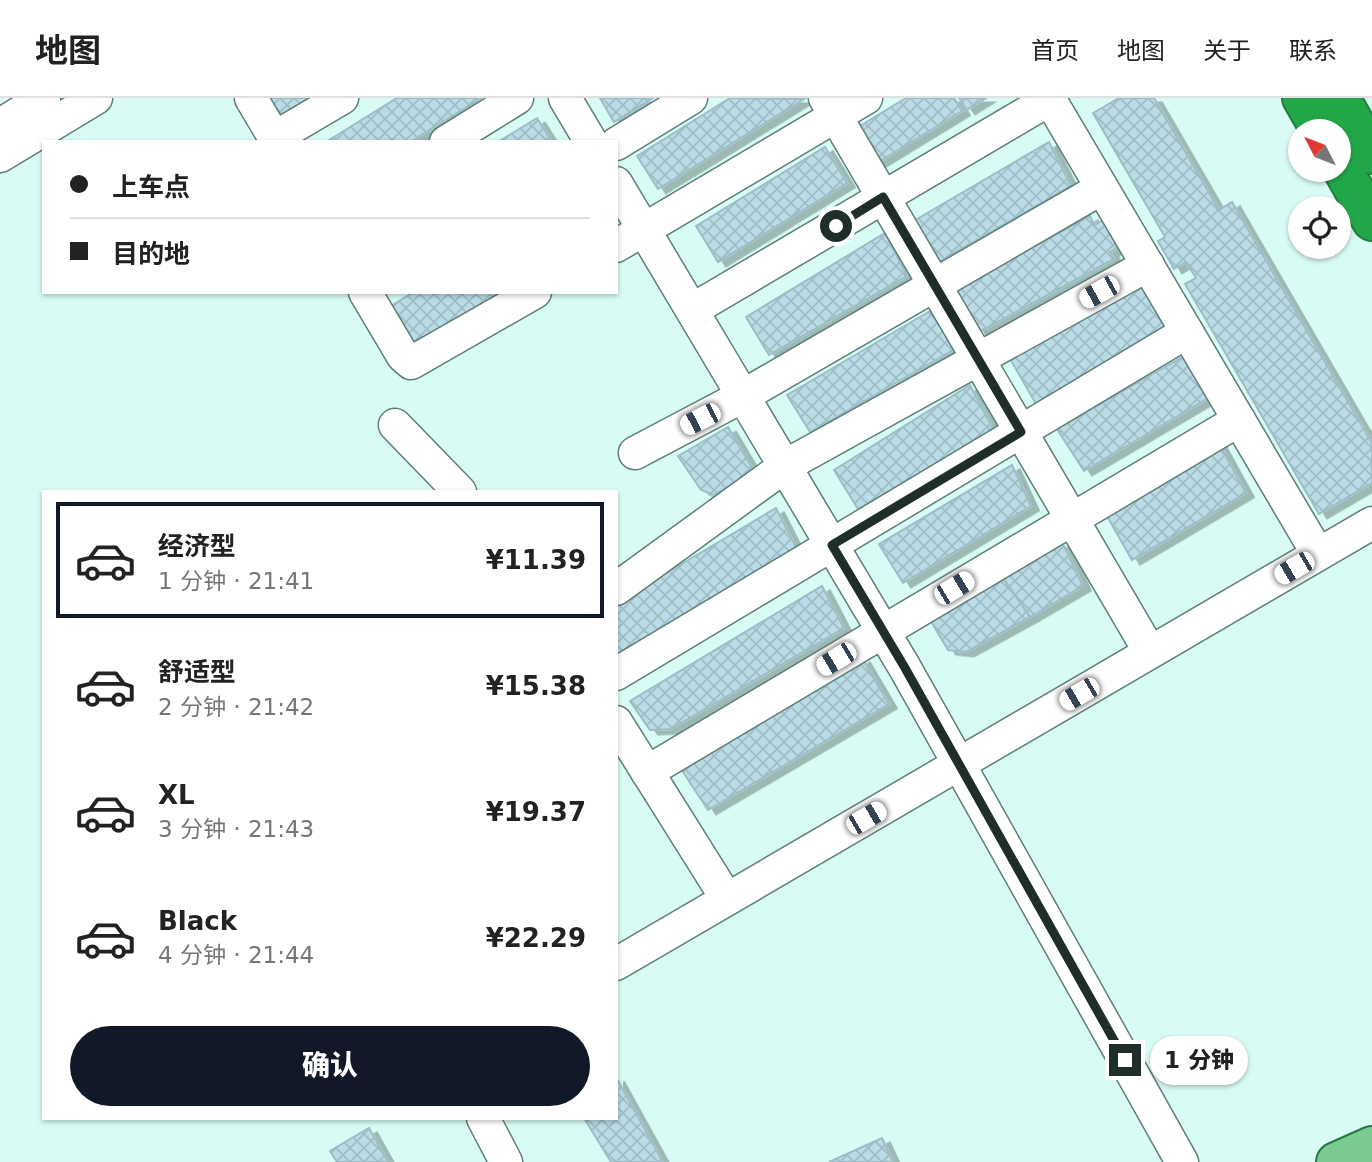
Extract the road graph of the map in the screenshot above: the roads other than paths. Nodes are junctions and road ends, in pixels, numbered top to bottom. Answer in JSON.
{"nodes":[{"id":1,"x":44,"y":98,"type":"edge"},
{"id":2,"x":96,"y":98,"type":"edge"},
{"id":3,"x":251,"y":98,"type":"edge"},
{"id":4,"x":342,"y":98,"type":"edge"},
{"id":5,"x":517,"y":98,"type":"edge"},
{"id":6,"x":565,"y":98,"type":"edge"},
{"id":7,"x":691,"y":98,"type":"edge"},
{"id":8,"x":866,"y":98,"type":"edge"},
{"id":9,"x":1050,"y":98,"type":"edge"},
{"id":10,"x":1301,"y":98,"type":"edge"},
{"id":11,"x":830,"y":107,"type":"edge"},
{"id":12,"x":1352,"y":123,"type":"edge"},
{"id":13,"x":0,"y":125,"type":"edge"},
{"id":14,"x":275,"y":140,"type":"edge"},
{"id":15,"x":449,"y":140,"type":"edge"},
{"id":16,"x":590,"y":140,"type":"edge"},
{"id":17,"x":618,"y":143,"type":"edge"},
{"id":18,"x":0,"y":156,"type":"edge"},
{"id":19,"x":1350,"y":182,"type":"edge"},
{"id":20,"x":618,"y":186,"type":"edge"},
{"id":21,"x":1102,"y":188,"type":"junction"},
{"id":22,"x":883,"y":197,"type":"junction"},
{"id":23,"x":1372,"y":221,"type":"edge"},
{"id":24,"x":644,"y":230,"type":"junction"},
{"id":25,"x":618,"y":245,"type":"edge"},
{"id":26,"x":1148,"y":265,"type":"junction"},
{"id":27,"x":935,"y":286,"type":"junction"},
{"id":28,"x":367,"y":294,"type":"edge"},
{"id":29,"x":532,"y":294,"type":"edge"},
{"id":30,"x":692,"y":310,"type":"junction"},
{"id":31,"x":1187,"y":332,"type":"junction"},
{"id":32,"x":978,"y":358,"type":"junction"},
{"id":33,"x":743,"y":396,"type":"junction"},
{"id":34,"x":1239,"y":420,"type":"junction"},
{"id":35,"x":395,"y":425,"type":"dead end"},
{"id":36,"x":1021,"y":432,"type":"junction"},
{"id":37,"x":635,"y":453,"type":"dead end"},
{"id":38,"x":785,"y":466,"type":"junction"},
{"id":39,"x":458,"y":490,"type":"edge"},
{"id":40,"x":1072,"y":518,"type":"junction"},
{"id":41,"x":1372,"y":523,"type":"edge"},
{"id":42,"x":832,"y":545,"type":"junction"},
{"id":43,"x":1318,"y":554,"type":"junction"},
{"id":44,"x":618,"y":588,"type":"edge"},
{"id":45,"x":883,"y":630,"type":"junction"},
{"id":46,"x":1150,"y":652,"type":"junction"},
{"id":47,"x":618,"y":673,"type":"edge"},
{"id":48,"x":618,"y":725,"type":"edge"},
{"id":49,"x":959,"y":764,"type":"junction"},
{"id":50,"x":647,"y":772,"type":"junction"},
{"id":51,"x":727,"y":899,"type":"junction"},
{"id":52,"x":618,"y":963,"type":"edge"},
{"id":53,"x":484,"y":1120,"type":"edge"},
{"id":54,"x":1372,"y":1146,"type":"edge"},
{"id":55,"x":506,"y":1162,"type":"edge"},
{"id":56,"x":1182,"y":1162,"type":"edge"},
{"id":57,"x":1336,"y":1162,"type":"edge"}],
"edges":[{"from":1,"to":13,"type":"street"},
{"from":2,"to":18,"type":"street"},
{"from":3,"to":14,"type":"street"},
{"from":4,"to":14,"type":"street"},
{"from":5,"to":15,"type":"street"},
{"from":6,"to":16,"type":"street"},
{"from":7,"to":17,"type":"street"},
{"from":8,"to":11,"type":"street"},
{"from":9,"to":21,"type":"street"},
{"from":9,"to":22,"type":"street"},
{"from":10,"to":12,"type":"highway"},
{"from":11,"to":22,"type":"street"},
{"from":11,"to":24,"type":"street"},
{"from":19,"to":23,"type":"highway"},
{"from":20,"to":24,"type":"street"},
{"from":21,"to":26,"type":"street"},
{"from":21,"to":27,"type":"street"},
{"from":22,"to":27,"type":"street"},
{"from":22,"to":30,"type":"street"},
{"from":24,"to":25,"type":"street"},
{"from":24,"to":30,"type":"street"},
{"from":26,"to":31,"type":"street"},
{"from":26,"to":32,"type":"street"},
{"from":27,"to":32,"type":"street"},
{"from":27,"to":33,"type":"street"},
{"from":28,"to":29,"type":"street"},
{"from":30,"to":33,"type":"street"},
{"from":31,"to":34,"type":"street"},
{"from":31,"to":36,"type":"street"},
{"from":32,"to":36,"type":"street"},
{"from":32,"to":38,"type":"street"},
{"from":33,"to":37,"type":"street"},
{"from":33,"to":38,"type":"street"},
{"from":34,"to":40,"type":"street"},
{"from":34,"to":43,"type":"street"},
{"from":35,"to":39,"type":"street"},
{"from":36,"to":40,"type":"street"},
{"from":36,"to":42,"type":"street"},
{"from":38,"to":42,"type":"street"},
{"from":38,"to":44,"type":"street"},
{"from":40,"to":45,"type":"street"},
{"from":40,"to":46,"type":"street"},
{"from":41,"to":43,"type":"street"},
{"from":42,"to":45,"type":"street"},
{"from":42,"to":47,"type":"street"},
{"from":43,"to":46,"type":"street"},
{"from":45,"to":49,"type":"street"},
{"from":45,"to":50,"type":"street"},
{"from":46,"to":49,"type":"street"},
{"from":48,"to":50,"type":"street"},
{"from":49,"to":51,"type":"street"},
{"from":49,"to":56,"type":"street"},
{"from":50,"to":51,"type":"street"},
{"from":51,"to":52,"type":"street"},
{"from":53,"to":55,"type":"street"},
{"from":54,"to":57,"type":"main road"}]}
